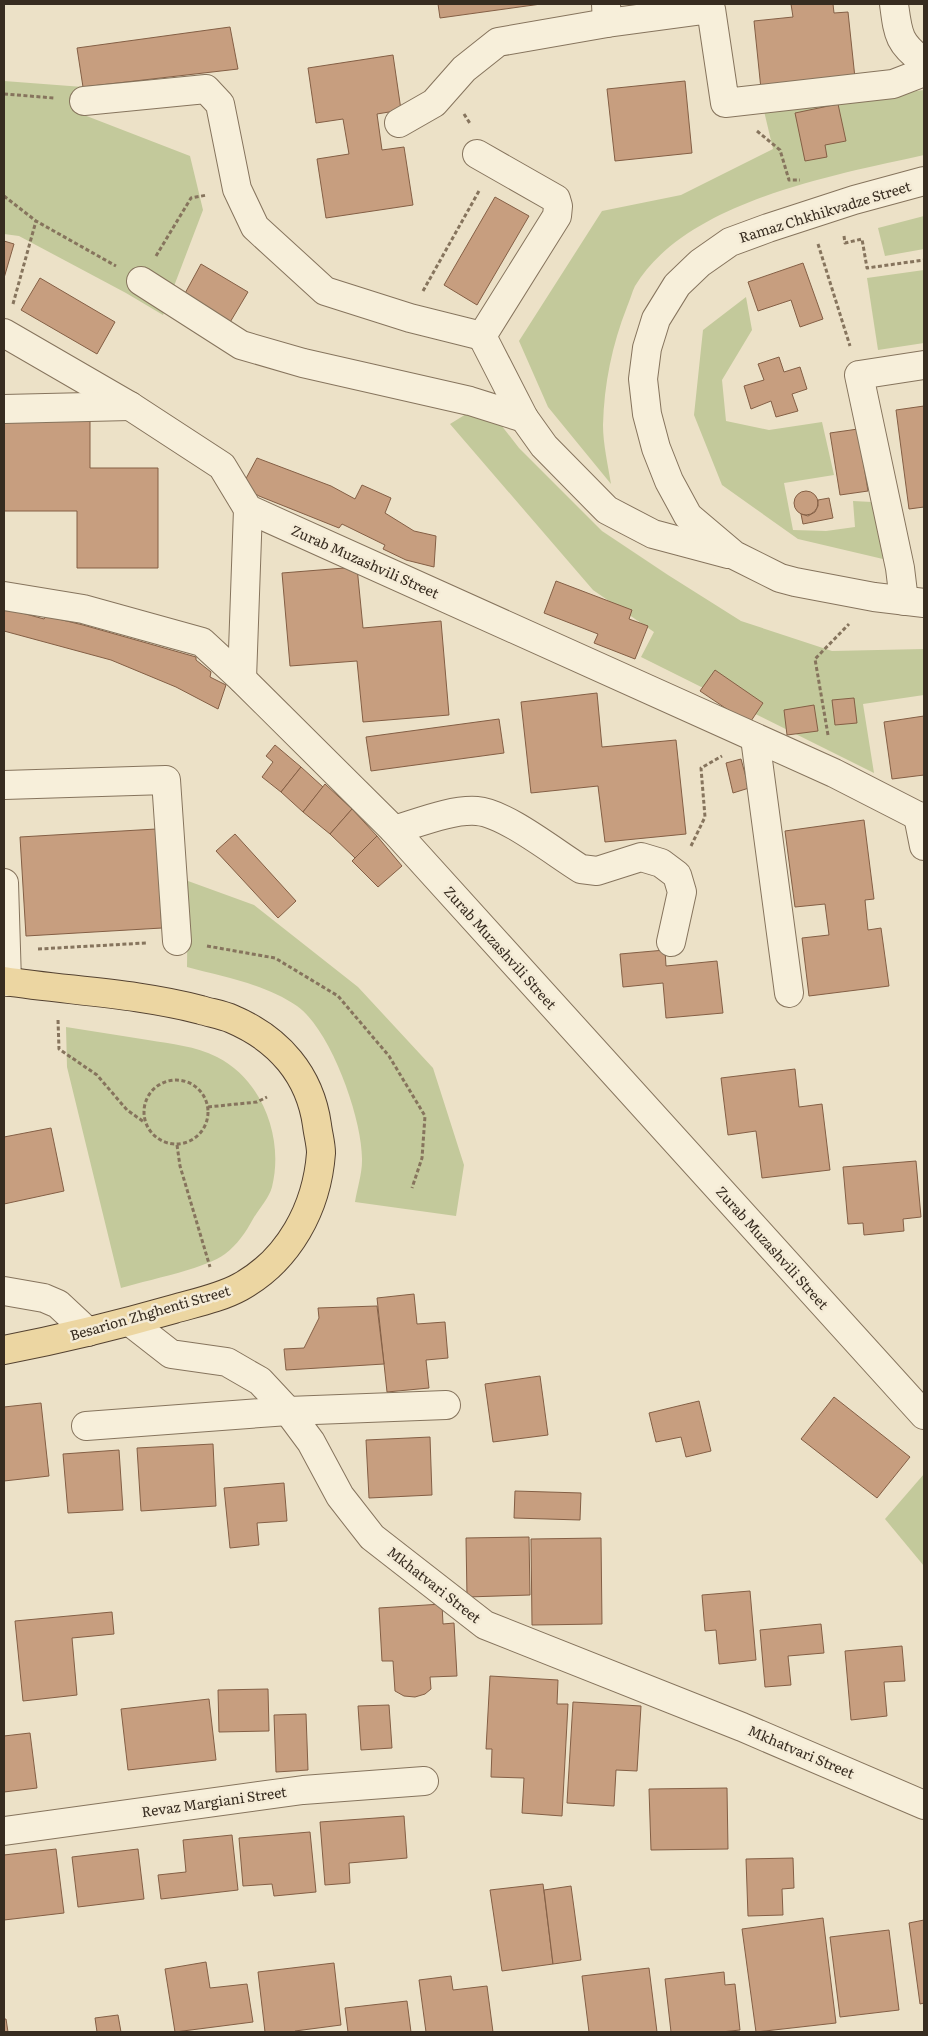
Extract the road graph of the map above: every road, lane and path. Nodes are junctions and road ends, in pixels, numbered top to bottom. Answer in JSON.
{"nodes":[{"id":1,"x":894,"y":4,"type":"edge"},
{"id":2,"x":607,"y":14,"type":"edge"},
{"id":3,"x":924,"y":62,"type":"edge"},
{"id":4,"x":924,"y":72,"type":"edge"},
{"id":5,"x":448,"y":87,"type":"junction"},
{"id":6,"x":4,"y":94,"type":"edge"},
{"id":7,"x":84,"y":101,"type":"joint"},
{"id":8,"x":725,"y":103,"type":"junction"},
{"id":9,"x":399,"y":122,"type":"dead end"},
{"id":10,"x":485,"y":159,"type":"junction"},
{"id":11,"x":800,"y":180,"type":"dead end"},
{"id":12,"x":924,"y":181,"type":"edge"},
{"id":13,"x":4,"y":196,"type":"edge"},
{"id":14,"x":190,"y":198,"type":"dead end"},
{"id":15,"x":36,"y":221,"type":"junction"},
{"id":16,"x":843,"y":233,"type":"dead end"},
{"id":17,"x":817,"y":242,"type":"dead end"},
{"id":18,"x":924,"y":260,"type":"edge"},
{"id":19,"x":141,"y":281,"type":"junction"},
{"id":20,"x":14,"y":300,"type":"dead end"},
{"id":21,"x":410,"y":318,"type":"junction"},
{"id":22,"x":4,"y":334,"type":"edge"},
{"id":23,"x":482,"y":336,"type":"junction"},
{"id":24,"x":924,"y":365,"type":"edge"},
{"id":25,"x":859,"y":375,"type":"junction"},
{"id":26,"x":130,"y":406,"type":"junction"},
{"id":27,"x":4,"y":409,"type":"edge"},
{"id":28,"x":524,"y":418,"type":"junction"},
{"id":29,"x":248,"y":510,"type":"junction"},
{"id":30,"x":734,"y":556,"type":"junction"},
{"id":31,"x":4,"y":596,"type":"edge"},
{"id":32,"x":914,"y":602,"type":"edge"},
{"id":33,"x":838,"y":635,"type":"dead end"},
{"id":34,"x":242,"y":678,"type":"junction"},
{"id":35,"x":827,"y":730,"type":"dead end"},
{"id":36,"x":755,"y":738,"type":"junction"},
{"id":37,"x":730,"y":752,"type":"dead end"},
{"id":38,"x":4,"y":785,"type":"edge"},
{"id":39,"x":921,"y":816,"type":"edge"},
{"id":40,"x":705,"y":817,"type":"dead end"},
{"id":41,"x":394,"y":830,"type":"junction"},
{"id":42,"x":924,"y":846,"type":"edge"},
{"id":43,"x":4,"y":883,"type":"edge"},
{"id":44,"x":177,"y":941,"type":"dead end"},
{"id":45,"x":671,"y":942,"type":"dead end"},
{"id":46,"x":5,"y":982,"type":"edge"},
{"id":47,"x":789,"y":993,"type":"dead end"},
{"id":48,"x":58,"y":1020,"type":"dead end"},
{"id":49,"x":267,"y":1096,"type":"dead end"},
{"id":50,"x":208,"y":1107,"type":"junction"},
{"id":51,"x":145,"y":1122,"type":"junction"},
{"id":52,"x":177,"y":1145,"type":"junction"},
{"id":53,"x":209,"y":1263,"type":"dead end"},
{"id":54,"x":4,"y":1291,"type":"edge"},
{"id":55,"x":130,"y":1322,"type":"junction"},
{"id":56,"x":88,"y":1332,"type":"junction"},
{"id":57,"x":4,"y":1350,"type":"edge"},
{"id":58,"x":446,"y":1405,"type":"dead end"},
{"id":59,"x":288,"y":1411,"type":"junction"},
{"id":60,"x":924,"y":1415,"type":"edge"},
{"id":61,"x":86,"y":1426,"type":"dead end"},
{"id":62,"x":424,"y":1781,"type":"dead end"},
{"id":63,"x":924,"y":1804,"type":"edge"},
{"id":64,"x":4,"y":1831,"type":"edge"}],
"edges":[{"from":1,"to":3,"type":"street"},
{"from":2,"to":5,"type":"street"},
{"from":2,"to":8,"type":"street"},
{"from":4,"to":8,"type":"street"},
{"from":5,"to":9,"type":"street"},
{"from":5,"to":10,"type":"path"},
{"from":6,"to":7,"type":"path"},
{"from":7,"to":21,"type":"street"},
{"from":8,"to":11,"type":"path"},
{"from":10,"to":21,"type":"path"},
{"from":10,"to":23,"type":"street"},
{"from":12,"to":30,"type":"street","name":"Ramaz Chkhikvadze Street"},
{"from":13,"to":15,"type":"path"},
{"from":14,"to":19,"type":"path"},
{"from":15,"to":19,"type":"path"},
{"from":15,"to":20,"type":"path"},
{"from":16,"to":18,"type":"path"},
{"from":17,"to":25,"type":"path"},
{"from":19,"to":28,"type":"street"},
{"from":21,"to":23,"type":"street"},
{"from":22,"to":26,"type":"street"},
{"from":23,"to":28,"type":"street"},
{"from":24,"to":25,"type":"street"},
{"from":25,"to":32,"type":"street"},
{"from":26,"to":27,"type":"street"},
{"from":26,"to":29,"type":"street"},
{"from":28,"to":30,"type":"street"},
{"from":29,"to":34,"type":"street"},
{"from":29,"to":36,"type":"street","name":"Zurab Muzashvili Street"},
{"from":30,"to":32,"type":"street","name":"Ramaz Chkhikvadze Street"},
{"from":31,"to":34,"type":"street","name":"Zurab Muzashvili Street"},
{"from":33,"to":35,"type":"path"},
{"from":34,"to":41,"type":"street","name":"Zurab Muzashvili Street"},
{"from":36,"to":39,"type":"street","name":"Zurab Muzashvili Street"},
{"from":36,"to":47,"type":"street"},
{"from":37,"to":40,"type":"path"},
{"from":38,"to":44,"type":"street"},
{"from":39,"to":42,"type":"street"},
{"from":41,"to":45,"type":"street"},
{"from":41,"to":60,"type":"street","name":"Zurab Muzashvili Street"},
{"from":43,"to":46,"type":"street"},
{"from":46,"to":55,"type":"main road","name":"Besarion Zhghenti Street"},
{"from":48,"to":51,"type":"path"},
{"from":49,"to":50,"type":"path"},
{"from":50,"to":51,"type":"path"},
{"from":50,"to":52,"type":"path"},
{"from":51,"to":52,"type":"path"},
{"from":52,"to":53,"type":"path"},
{"from":54,"to":56,"type":"street"},
{"from":55,"to":56,"type":"main road","name":"Besarion Zhghenti Street"},
{"from":55,"to":59,"type":"street","name":"Mkhatvari Street"},
{"from":56,"to":57,"type":"main road","name":"Besarion Zhghenti Street"},
{"from":58,"to":59,"type":"street"},
{"from":59,"to":61,"type":"street"},
{"from":59,"to":63,"type":"street","name":"Mkhatvari Street"},
{"from":62,"to":64,"type":"street","name":"Revaz Margiani Street"}]}
